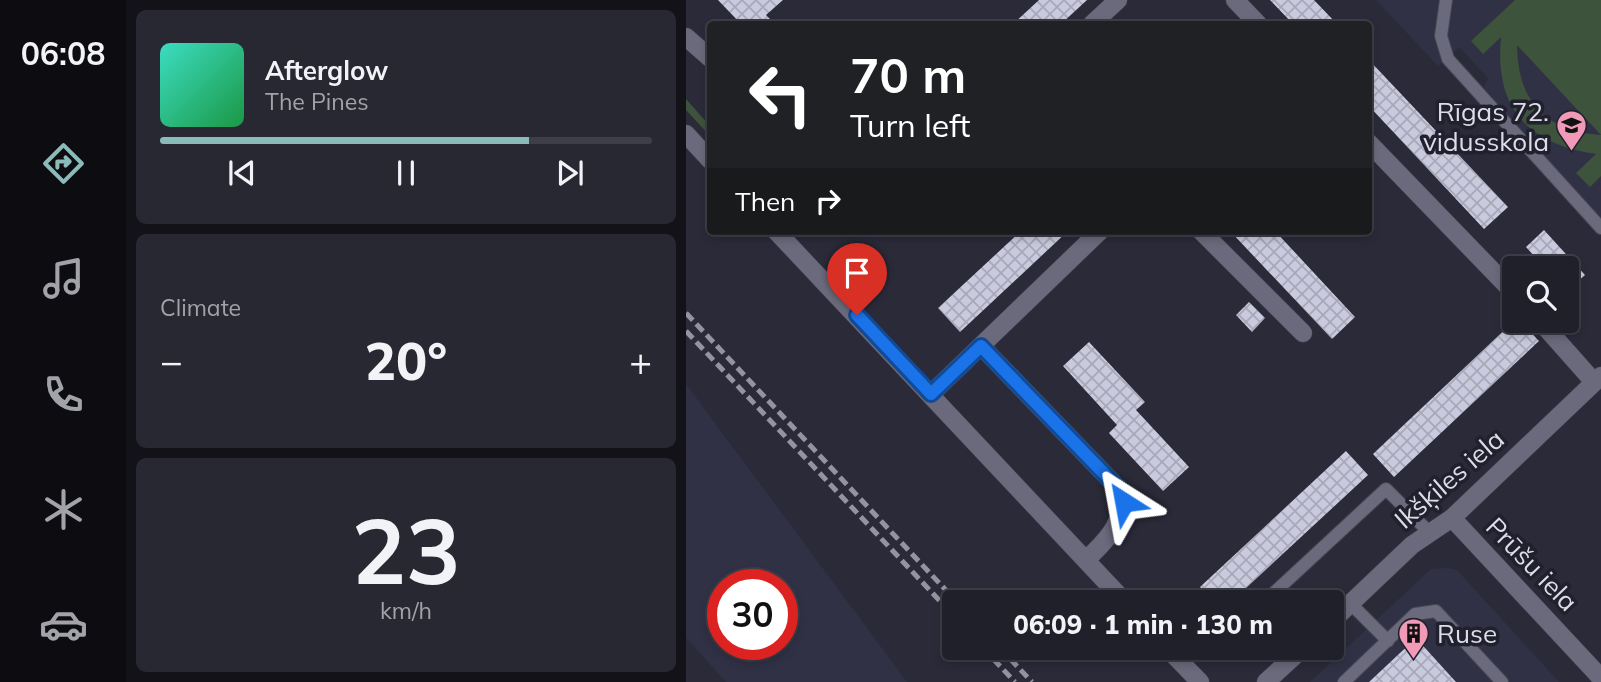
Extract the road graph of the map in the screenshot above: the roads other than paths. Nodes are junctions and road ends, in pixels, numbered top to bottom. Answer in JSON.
{"nodes":[{"id":1,"x":1118,"y":0,"type":"edge"},
{"id":2,"x":1235,"y":0,"type":"edge"},
{"id":3,"x":1446,"y":0,"type":"edge"},
{"id":4,"x":1095,"y":21,"type":"edge"},
{"id":5,"x":1255,"y":21,"type":"edge"},
{"id":6,"x":686,"y":37,"type":"edge"},
{"id":7,"x":707,"y":55,"type":"edge"},
{"id":8,"x":686,"y":134,"type":"edge"},
{"id":9,"x":1372,"y":146,"type":"edge"},
{"id":10,"x":707,"y":157,"type":"edge"},
{"id":11,"x":1601,"y":228,"type":"edge"},
{"id":12,"x":780,"y":235,"type":"edge"},
{"id":13,"x":1096,"y":235,"type":"edge"},
{"id":14,"x":1204,"y":235,"type":"edge"},
{"id":15,"x":1502,"y":281,"type":"edge"},
{"id":16,"x":1551,"y":333,"type":"edge"},
{"id":17,"x":1303,"y":334,"type":"dead end"},
{"id":18,"x":981,"y":346,"type":"junction"},
{"id":19,"x":1598,"y":379,"type":"edge"},
{"id":20,"x":931,"y":394,"type":"junction"},
{"id":21,"x":1452,"y":518,"type":"junction"},
{"id":22,"x":1430,"y":533,"type":"junction"},
{"id":23,"x":1086,"y":561,"type":"junction"},
{"id":24,"x":1114,"y":590,"type":"edge"},
{"id":25,"x":1277,"y":590,"type":"edge"},
{"id":26,"x":1350,"y":603,"type":"junction"},
{"id":27,"x":1344,"y":609,"type":"edge"},
{"id":28,"x":1388,"y":641,"type":"junction"},
{"id":29,"x":1179,"y":660,"type":"edge"},
{"id":30,"x":1287,"y":660,"type":"edge"},
{"id":31,"x":1601,"y":677,"type":"edge"},
{"id":32,"x":1200,"y":682,"type":"edge"},
{"id":33,"x":1266,"y":682,"type":"edge"},
{"id":34,"x":1344,"y":682,"type":"edge"},
{"id":35,"x":1502,"y":682,"type":"edge"}],
"edges":[{"from":1,"to":4,"type":"street"},
{"from":2,"to":5,"type":"street"},
{"from":3,"to":11,"type":"lane"},
{"from":6,"to":7,"type":"street"},
{"from":8,"to":10,"type":"street"},
{"from":9,"to":15,"type":"street"},
{"from":12,"to":20,"type":"street"},
{"from":13,"to":18,"type":"street"},
{"from":14,"to":17,"type":"street"},
{"from":16,"to":19,"type":"street"},
{"from":18,"to":20,"type":"street"},
{"from":18,"to":23,"type":"street"},
{"from":19,"to":21,"type":"street","name":"Ikšķiles iela"},
{"from":20,"to":23,"type":"street"},
{"from":21,"to":22,"type":"street","name":"Ikšķiles iela"},
{"from":21,"to":31,"type":"street","name":"Prūšu iela"},
{"from":22,"to":25,"type":"lane"},
{"from":22,"to":26,"type":"street","name":"Ikšķiles iela"},
{"from":23,"to":24,"type":"street"},
{"from":26,"to":27,"type":"street","name":"Ikšķiles iela"},
{"from":26,"to":28,"type":"lane"},
{"from":28,"to":34,"type":"lane"},
{"from":28,"to":35,"type":"lane"},
{"from":29,"to":32,"type":"street"},
{"from":30,"to":33,"type":"street"}]}
